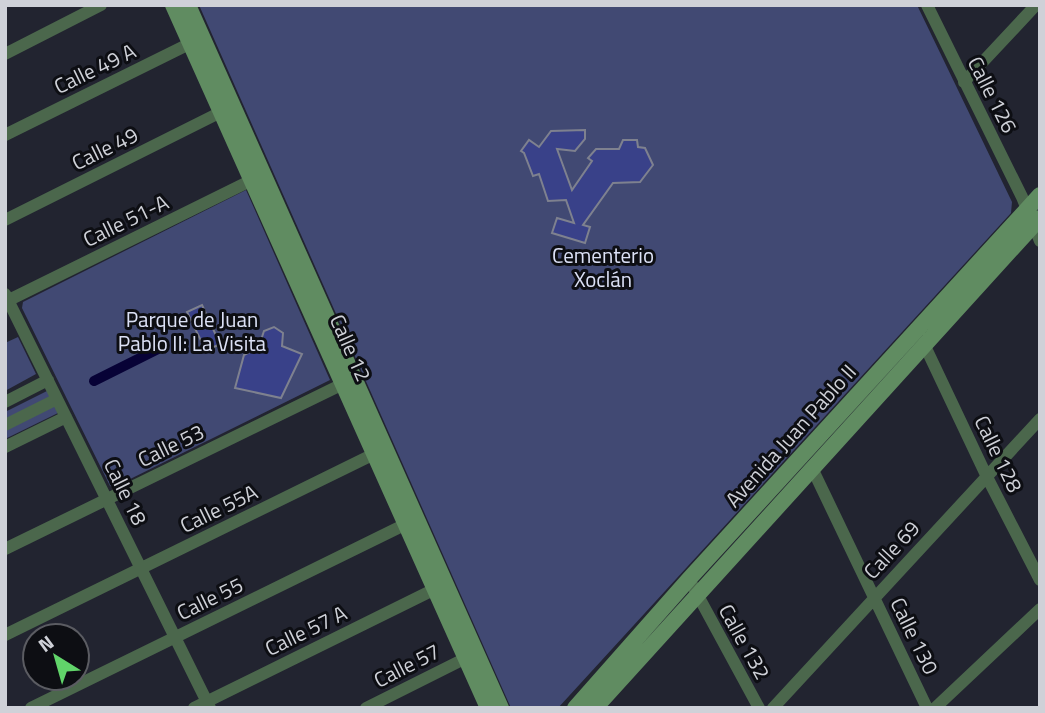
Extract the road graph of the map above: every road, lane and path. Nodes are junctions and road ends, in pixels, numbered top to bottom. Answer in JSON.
{"nodes":[{"id":1,"x":101,"y":5,"type":"edge"},
{"id":2,"x":173,"y":5,"type":"edge"},
{"id":3,"x":188,"y":5,"type":"edge"},
{"id":4,"x":927,"y":5,"type":"edge"},
{"id":5,"x":1036,"y":5,"type":"edge"},
{"id":6,"x":196,"y":41,"type":"junction"},
{"id":7,"x":5,"y":54,"type":"edge"},
{"id":8,"x":964,"y":82,"type":"junction"},
{"id":9,"x":221,"y":112,"type":"junction"},
{"id":10,"x":5,"y":135,"type":"edge"},
{"id":11,"x":257,"y":177,"type":"junction"},
{"id":12,"x":1040,"y":195,"type":"edge"},
{"id":13,"x":1033,"y":217,"type":"edge"},
{"id":14,"x":5,"y":220,"type":"edge"},
{"id":15,"x":1040,"y":241,"type":"edge"},
{"id":16,"x":6,"y":299,"type":"edge"},
{"id":17,"x":924,"y":344,"type":"junction"},
{"id":18,"x":48,"y":380,"type":"junction"},
{"id":19,"x":348,"y":381,"type":"junction"},
{"id":20,"x":5,"y":402,"type":"edge"},
{"id":21,"x":51,"y":402,"type":"dead end"},
{"id":22,"x":66,"y":417,"type":"junction"},
{"id":23,"x":1040,"y":419,"type":"edge"},
{"id":24,"x":5,"y":425,"type":"edge"},
{"id":25,"x":5,"y":447,"type":"edge"},
{"id":26,"x":374,"y":454,"type":"junction"},
{"id":27,"x":812,"y":468,"type":"junction"},
{"id":28,"x":987,"y":477,"type":"junction"},
{"id":29,"x":107,"y":499,"type":"junction"},
{"id":30,"x":406,"y":524,"type":"junction"},
{"id":31,"x":421,"y":543,"type":"junction"},
{"id":32,"x":5,"y":550,"type":"edge"},
{"id":33,"x":141,"y":568,"type":"junction"},
{"id":34,"x":689,"y":579,"type":"junction"},
{"id":35,"x":1040,"y":580,"type":"edge"},
{"id":36,"x":435,"y":589,"type":"junction"},
{"id":37,"x":696,"y":596,"type":"junction"},
{"id":38,"x":874,"y":598,"type":"junction"},
{"id":39,"x":1040,"y":610,"type":"edge"},
{"id":40,"x":5,"y":635,"type":"edge"},
{"id":41,"x":175,"y":637,"type":"junction"},
{"id":42,"x":466,"y":658,"type":"junction"},
{"id":43,"x":209,"y":705,"type":"edge"},
{"id":44,"x":31,"y":708,"type":"edge"},
{"id":45,"x":194,"y":708,"type":"edge"},
{"id":46,"x":366,"y":708,"type":"edge"},
{"id":47,"x":488,"y":708,"type":"edge"},
{"id":48,"x":501,"y":708,"type":"edge"},
{"id":49,"x":575,"y":708,"type":"edge"},
{"id":50,"x":595,"y":708,"type":"edge"},
{"id":51,"x":759,"y":708,"type":"edge"},
{"id":52,"x":773,"y":708,"type":"edge"},
{"id":53,"x":927,"y":708,"type":"edge"},
{"id":54,"x":934,"y":708,"type":"edge"}],
"edges":[{"from":1,"to":7,"type":"street"},
{"from":2,"to":6,"type":"main road","name":"Calle 12"},
{"from":3,"to":6,"type":"main road","name":"Calle 12"},
{"from":4,"to":8,"type":"street","name":"Calle 126"},
{"from":5,"to":8,"type":"street"},
{"from":6,"to":9,"type":"main road","name":"Calle 12"},
{"from":6,"to":10,"type":"street","name":"Calle 49 A"},
{"from":6,"to":11,"type":"main road","name":"Calle 12"},
{"from":8,"to":13,"type":"street","name":"Calle 126"},
{"from":9,"to":11,"type":"main road","name":"Calle 12"},
{"from":9,"to":14,"type":"street","name":"Calle 49"},
{"from":11,"to":16,"type":"street","name":"Calle 51-A"},
{"from":11,"to":19,"type":"main road","name":"Calle 12"},
{"from":12,"to":13,"type":"main road","name":"Avenida Juan Pablo II"},
{"from":13,"to":15,"type":"street","name":"Calle 126"},
{"from":13,"to":17,"type":"main road","name":"Avenida Juan Pablo II"},
{"from":13,"to":34,"type":"main road","name":"Avenida Juan Pablo II"},
{"from":16,"to":18,"type":"street","name":"Calle 18"},
{"from":17,"to":27,"type":"main road","name":"Avenida Juan Pablo II"},
{"from":17,"to":28,"type":"street","name":"Calle 128"},
{"from":18,"to":20,"type":"street"},
{"from":18,"to":22,"type":"street","name":"Calle 18"},
{"from":19,"to":26,"type":"main road","name":"Calle 12"},
{"from":19,"to":29,"type":"street","name":"Calle 53"},
{"from":19,"to":31,"type":"main road","name":"Calle 12"},
{"from":21,"to":24,"type":"street"},
{"from":22,"to":25,"type":"street"},
{"from":22,"to":29,"type":"street","name":"Calle 18"},
{"from":23,"to":28,"type":"street","name":"Calle 69"},
{"from":26,"to":30,"type":"main road","name":"Calle 12"},
{"from":26,"to":33,"type":"street","name":"Calle 55A"},
{"from":27,"to":37,"type":"main road","name":"Avenida Juan Pablo II"},
{"from":27,"to":38,"type":"street","name":"Calle 130"},
{"from":28,"to":35,"type":"street","name":"Calle 128"},
{"from":28,"to":38,"type":"street","name":"Calle 69"},
{"from":29,"to":32,"type":"street","name":"Calle 53"},
{"from":29,"to":33,"type":"street","name":"Calle 18"},
{"from":30,"to":31,"type":"main road","name":"Calle 12"},
{"from":30,"to":41,"type":"street","name":"Calle 55"},
{"from":31,"to":36,"type":"main road","name":"Calle 12"},
{"from":31,"to":48,"type":"main road","name":"Calle 12"},
{"from":33,"to":40,"type":"street","name":"Calle 55A"},
{"from":33,"to":41,"type":"street","name":"Calle 18"},
{"from":34,"to":37,"type":"street","name":"Calle 132"},
{"from":34,"to":49,"type":"main road","name":"Avenida Juan Pablo II"},
{"from":36,"to":42,"type":"main road","name":"Calle 12"},
{"from":36,"to":43,"type":"street","name":"Calle 57 A"},
{"from":37,"to":50,"type":"main road","name":"Avenida Juan Pablo II"},
{"from":37,"to":51,"type":"street","name":"Calle 132"},
{"from":38,"to":52,"type":"street","name":"Calle 69"},
{"from":38,"to":53,"type":"street","name":"Calle 130"},
{"from":39,"to":54,"type":"street"},
{"from":41,"to":43,"type":"street","name":"Calle 18"},
{"from":41,"to":44,"type":"street","name":"Calle 55"},
{"from":42,"to":46,"type":"street","name":"Calle 57"},
{"from":42,"to":47,"type":"main road","name":"Calle 12"},
{"from":43,"to":45,"type":"street","name":"Calle 57 A"}]}
